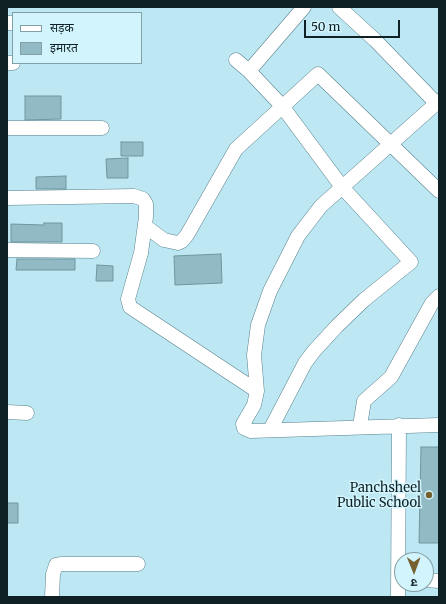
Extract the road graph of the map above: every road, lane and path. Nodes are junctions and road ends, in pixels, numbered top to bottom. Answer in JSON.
{"nodes":[{"id":1,"x":304,"y":7,"type":"edge"},
{"id":2,"x":339,"y":7,"type":"edge"},
{"id":3,"x":236,"y":60,"type":"dead end"},
{"id":4,"x":249,"y":71,"type":"junction"},
{"id":5,"x":438,"y":102,"type":"edge"},
{"id":6,"x":282,"y":106,"type":"junction"},
{"id":7,"x":7,"y":128,"type":"edge"},
{"id":8,"x":102,"y":128,"type":"dead end"},
{"id":9,"x":391,"y":144,"type":"junction"},
{"id":10,"x":342,"y":187,"type":"junction"},
{"id":11,"x":439,"y":191,"type":"edge"},
{"id":12,"x":7,"y":198,"type":"edge"},
{"id":13,"x":145,"y":226,"type":"junction"},
{"id":14,"x":7,"y":250,"type":"edge"},
{"id":15,"x":93,"y":251,"type":"dead end"},
{"id":16,"x":439,"y":296,"type":"edge"},
{"id":17,"x":257,"y":391,"type":"junction"},
{"id":18,"x":7,"y":412,"type":"edge"},
{"id":19,"x":27,"y":412,"type":"dead end"},
{"id":20,"x":399,"y":425,"type":"junction"},
{"id":21,"x":439,"y":425,"type":"edge"},
{"id":22,"x":360,"y":426,"type":"junction"},
{"id":23,"x":270,"y":430,"type":"junction"},
{"id":24,"x":400,"y":552,"type":"edge"},
{"id":25,"x":138,"y":564,"type":"dead end"},
{"id":26,"x":52,"y":597,"type":"edge"}],
"edges":[{"from":1,"to":4,"type":"street"},
{"from":2,"to":5,"type":"street"},
{"from":3,"to":4,"type":"street"},
{"from":4,"to":6,"type":"street"},
{"from":5,"to":9,"type":"street"},
{"from":6,"to":9,"type":"street"},
{"from":6,"to":10,"type":"street"},
{"from":6,"to":13,"type":"street"},
{"from":7,"to":8,"type":"street"},
{"from":9,"to":10,"type":"street"},
{"from":9,"to":11,"type":"street"},
{"from":10,"to":17,"type":"street"},
{"from":10,"to":23,"type":"street"},
{"from":12,"to":13,"type":"street"},
{"from":13,"to":17,"type":"street"},
{"from":14,"to":15,"type":"street"},
{"from":16,"to":22,"type":"street"},
{"from":17,"to":23,"type":"street"},
{"from":18,"to":19,"type":"street"},
{"from":20,"to":21,"type":"street"},
{"from":20,"to":22,"type":"street"},
{"from":20,"to":24,"type":"street"},
{"from":22,"to":23,"type":"street"},
{"from":25,"to":26,"type":"street"}]}
